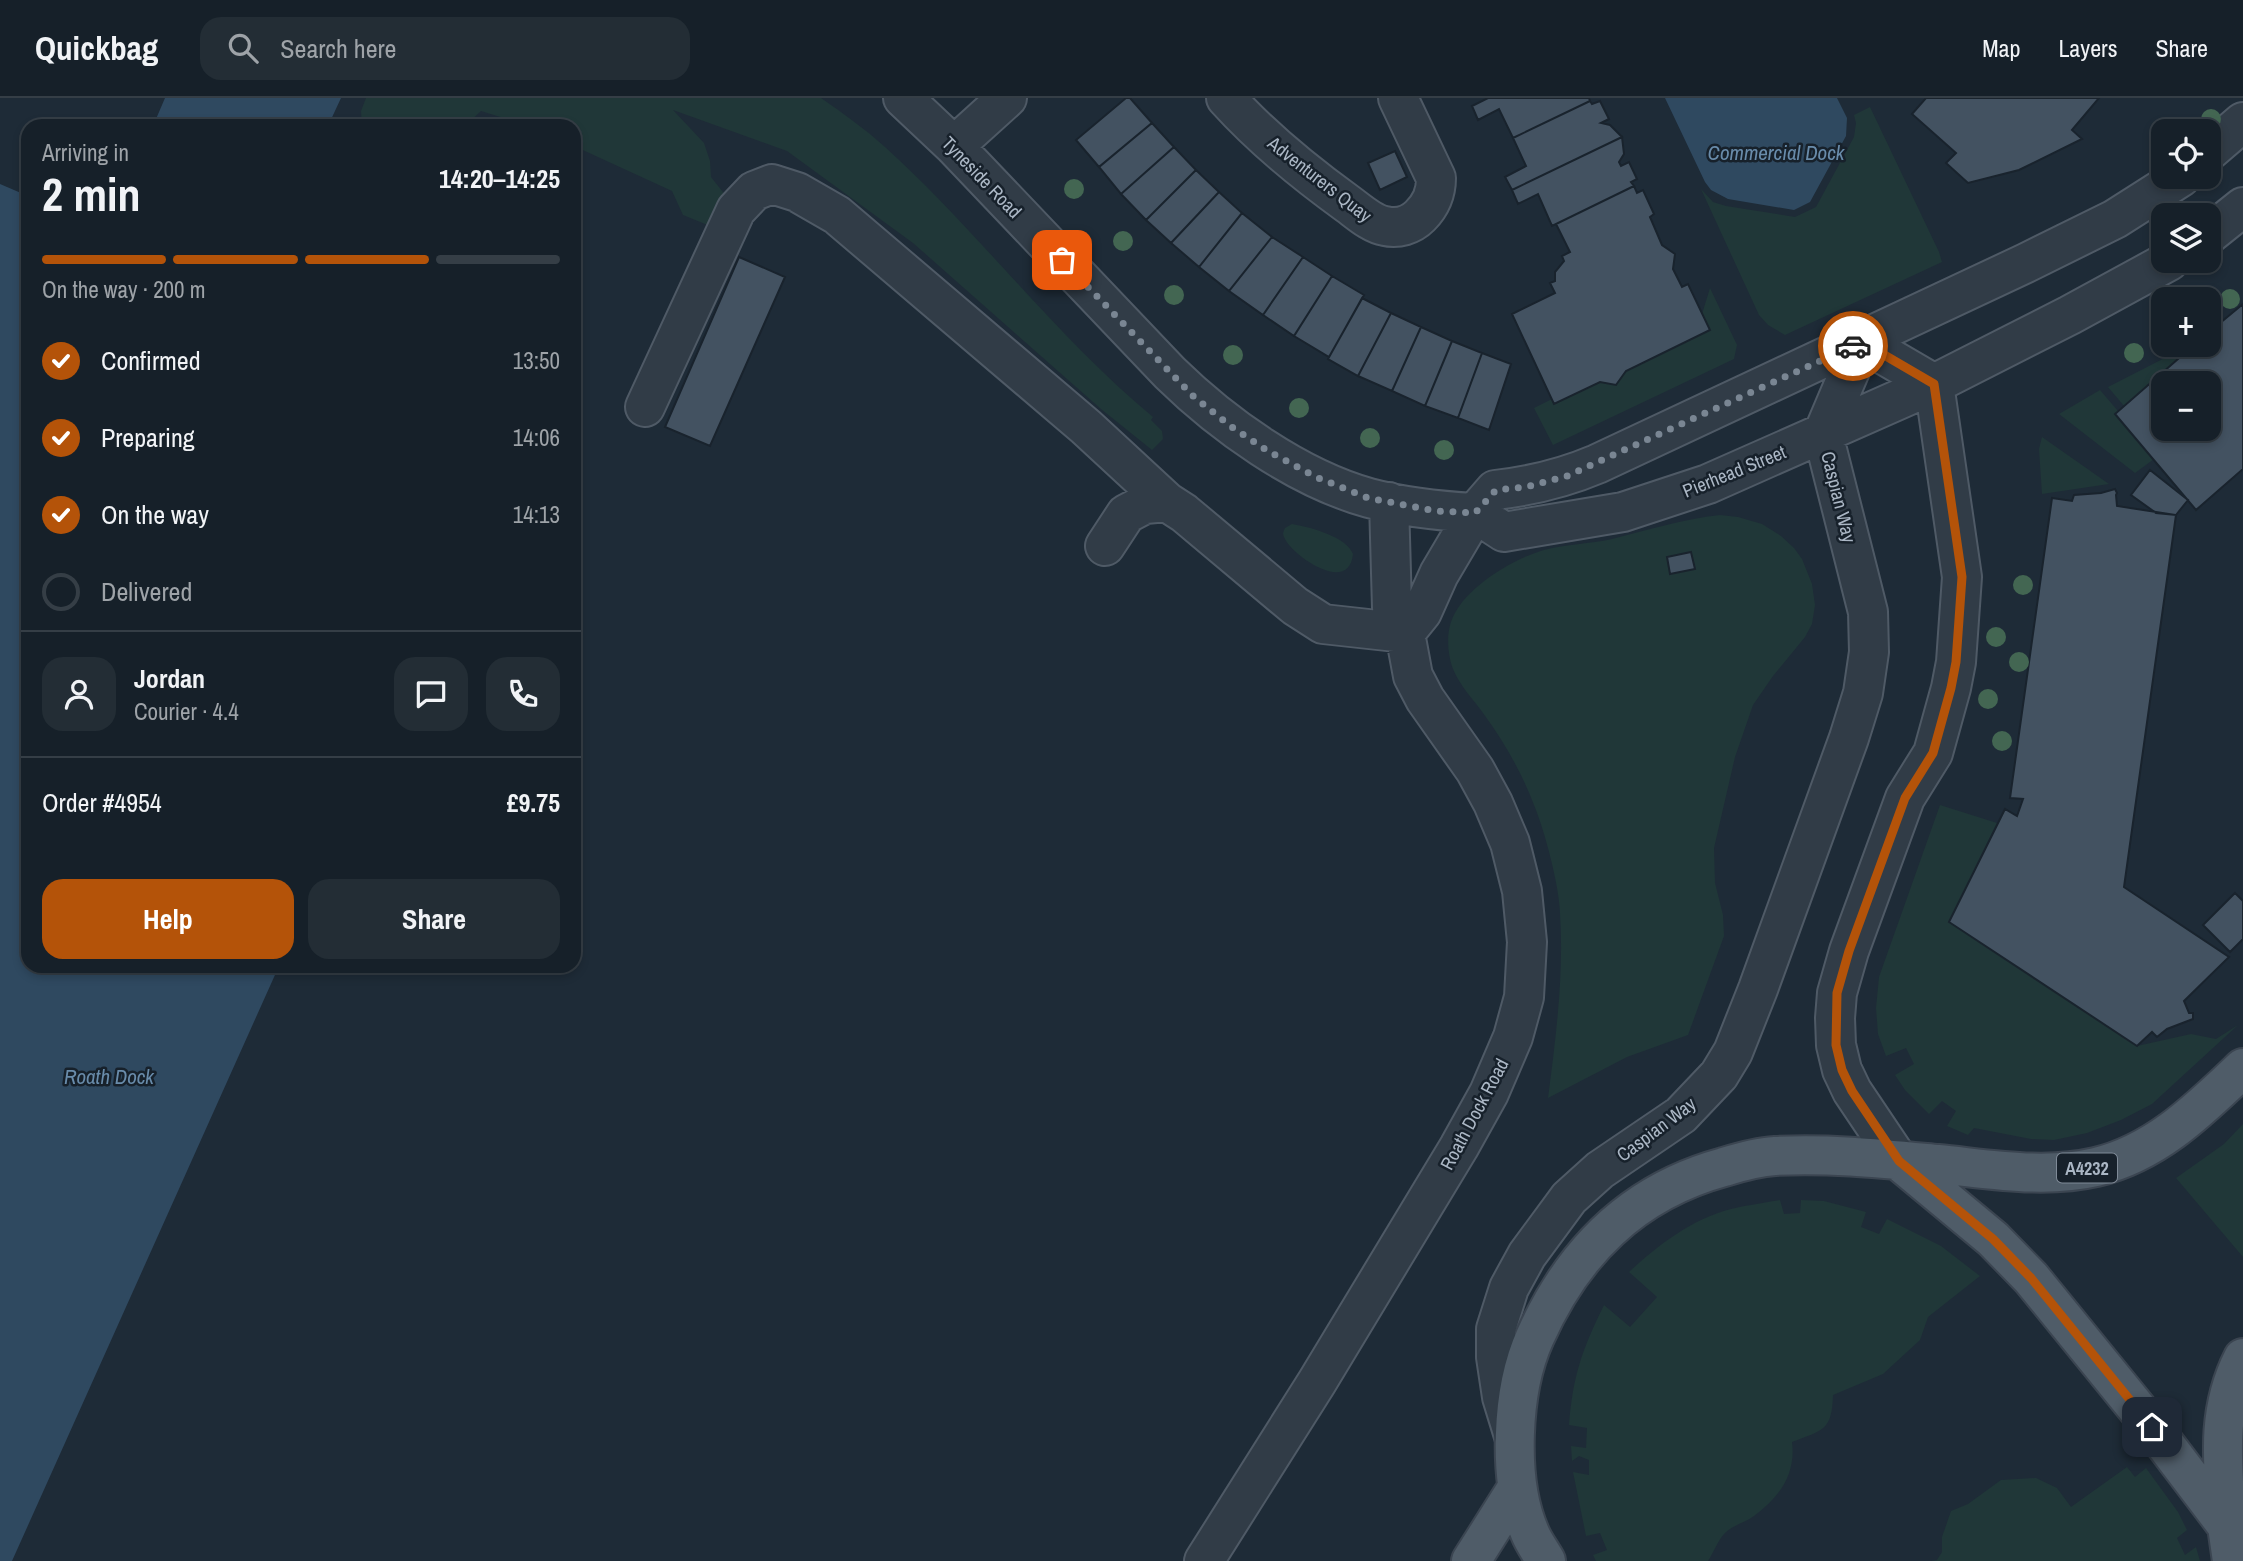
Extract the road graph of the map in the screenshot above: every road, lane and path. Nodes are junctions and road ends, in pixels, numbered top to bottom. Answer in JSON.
{"nodes":[{"id":1,"x":903,"y":98,"type":"edge"},
{"id":2,"x":1007,"y":98,"type":"edge"},
{"id":3,"x":1226,"y":98,"type":"edge"},
{"id":4,"x":1398,"y":98,"type":"edge"},
{"id":5,"x":2243,"y":122,"type":"edge"},
{"id":6,"x":2221,"y":141,"type":"edge"},
{"id":7,"x":954,"y":146,"type":"junction"},
{"id":8,"x":2162,"y":189,"type":"edge"},
{"id":9,"x":2243,"y":207,"type":"edge"},
{"id":10,"x":2221,"y":225,"type":"edge"},
{"id":11,"x":2151,"y":270,"type":"edge"},
{"id":12,"x":1862,"y":342,"type":"junction"},
{"id":13,"x":1934,"y":384,"type":"junction"},
{"id":14,"x":645,"y":407,"type":"dead end"},
{"id":15,"x":1823,"y":434,"type":"junction"},
{"id":16,"x":1167,"y":502,"type":"junction"},
{"id":17,"x":1389,"y":502,"type":"junction"},
{"id":18,"x":1475,"y":513,"type":"junction"},
{"id":19,"x":1105,"y":546,"type":"dead end"},
{"id":20,"x":1405,"y":633,"type":"junction"},
{"id":21,"x":2243,"y":1068,"type":"edge"},
{"id":22,"x":1899,"y":1161,"type":"junction"},
{"id":23,"x":2243,"y":1358,"type":"edge"},
{"id":24,"x":1515,"y":1439,"type":"junction"},
{"id":25,"x":1517,"y":1488,"type":"junction"},
{"id":26,"x":2234,"y":1544,"type":"edge"},
{"id":27,"x":1204,"y":1561,"type":"edge"},
{"id":28,"x":1471,"y":1561,"type":"edge"},
{"id":29,"x":1546,"y":1561,"type":"edge"}],
"edges":[{"from":1,"to":7,"type":"street","name":"Tyneside Road"},
{"from":2,"to":7,"type":"street"},
{"from":3,"to":4,"type":"street","name":"Adventurers Quay"},
{"from":5,"to":6,"type":"street"},
{"from":7,"to":17,"type":"street","name":"Tyneside Road"},
{"from":8,"to":12,"type":"street"},
{"from":9,"to":10,"type":"street"},
{"from":11,"to":13,"type":"street","name":"Pierhead Street"},
{"from":12,"to":13,"type":"street"},
{"from":12,"to":15,"type":"street","name":"Caspian Way"},
{"from":12,"to":18,"type":"street"},
{"from":13,"to":15,"type":"street","name":"Pierhead Street"},
{"from":13,"to":22,"type":"street"},
{"from":14,"to":16,"type":"street"},
{"from":15,"to":18,"type":"street","name":"Pierhead Street"},
{"from":15,"to":24,"type":"street","name":"Caspian Way"},
{"from":16,"to":19,"type":"street"},
{"from":16,"to":20,"type":"street"},
{"from":17,"to":18,"type":"street","name":"Tyneside Road"},
{"from":17,"to":20,"type":"street","name":"Roath Dock Road"},
{"from":18,"to":20,"type":"street"},
{"from":20,"to":27,"type":"street","name":"Roath Dock Road"},
{"from":21,"to":22,"type":"main road","number":"A4232"},
{"from":22,"to":24,"type":"main road"},
{"from":22,"to":26,"type":"main road"},
{"from":23,"to":26,"type":"main road"},
{"from":24,"to":25,"type":"main road"},
{"from":25,"to":28,"type":"main road"},
{"from":25,"to":29,"type":"main road"}]}
